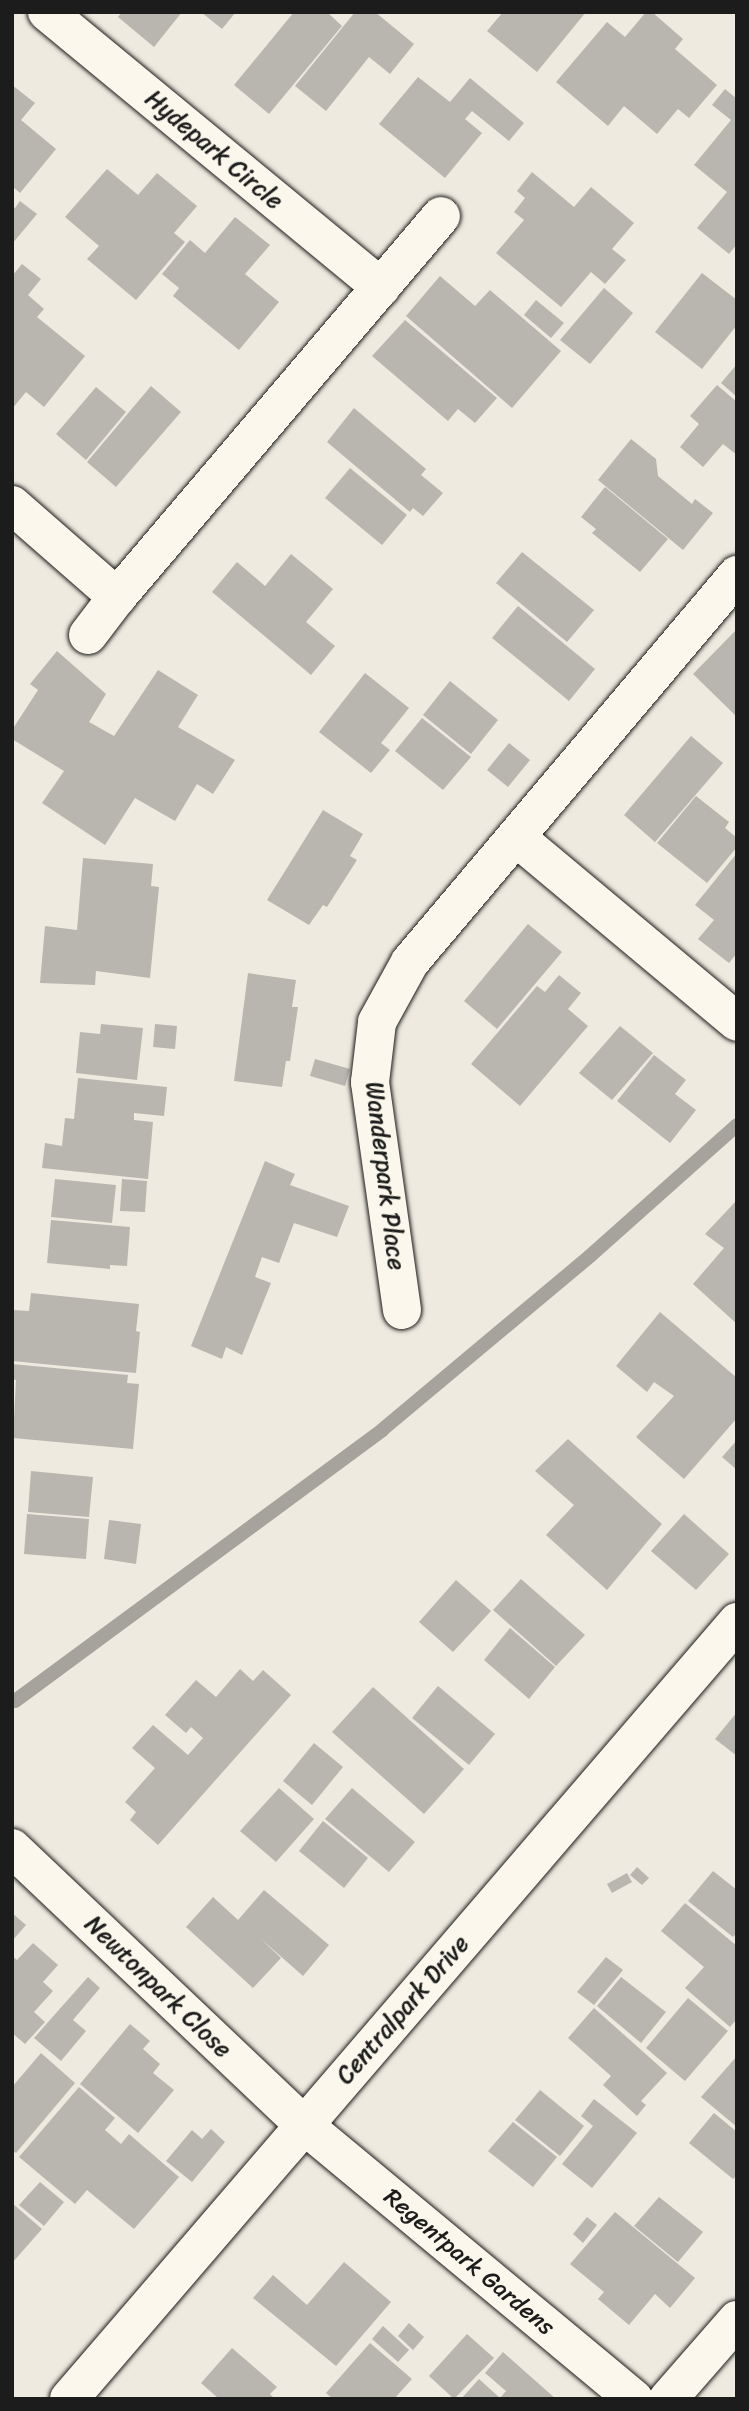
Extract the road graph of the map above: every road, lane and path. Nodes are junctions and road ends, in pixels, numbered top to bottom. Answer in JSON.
{"nodes":[{"id":1,"x":47,"y":12,"type":"edge"},
{"id":2,"x":441,"y":216,"type":"dead end"},
{"id":3,"x":381,"y":287,"type":"junction"},
{"id":4,"x":12,"y":505,"type":"edge"},
{"id":5,"x":737,"y":575,"type":"edge"},
{"id":6,"x":117,"y":597,"type":"junction"},
{"id":7,"x":88,"y":635,"type":"dead end"},
{"id":8,"x":516,"y":837,"type":"junction"},
{"id":9,"x":737,"y":1022,"type":"edge"},
{"id":10,"x":402,"y":1310,"type":"dead end"},
{"id":11,"x":737,"y":1622,"type":"edge"},
{"id":12,"x":12,"y":1848,"type":"edge"},
{"id":13,"x":304,"y":2125,"type":"junction"},
{"id":14,"x":737,"y":2320,"type":"edge"},
{"id":15,"x":69,"y":2399,"type":"edge"},
{"id":16,"x":634,"y":2399,"type":"edge"},
{"id":17,"x":668,"y":2399,"type":"edge"}],
"edges":[{"from":1,"to":3,"type":"street","name":"Hydepark Circle"},
{"from":2,"to":3,"type":"street"},
{"from":3,"to":6,"type":"street"},
{"from":4,"to":6,"type":"street"},
{"from":5,"to":8,"type":"street","name":"Wanderpark Place"},
{"from":6,"to":7,"type":"street"},
{"from":8,"to":9,"type":"street"},
{"from":8,"to":10,"type":"street","name":"Wanderpark Place"},
{"from":11,"to":13,"type":"street","name":"Centralpark Drive"},
{"from":12,"to":13,"type":"street","name":"Newtonpark Close"},
{"from":13,"to":15,"type":"street","name":"Centralpark Drive"},
{"from":13,"to":16,"type":"street","name":"Regentpark Gardens"},
{"from":14,"to":17,"type":"street"}]}
